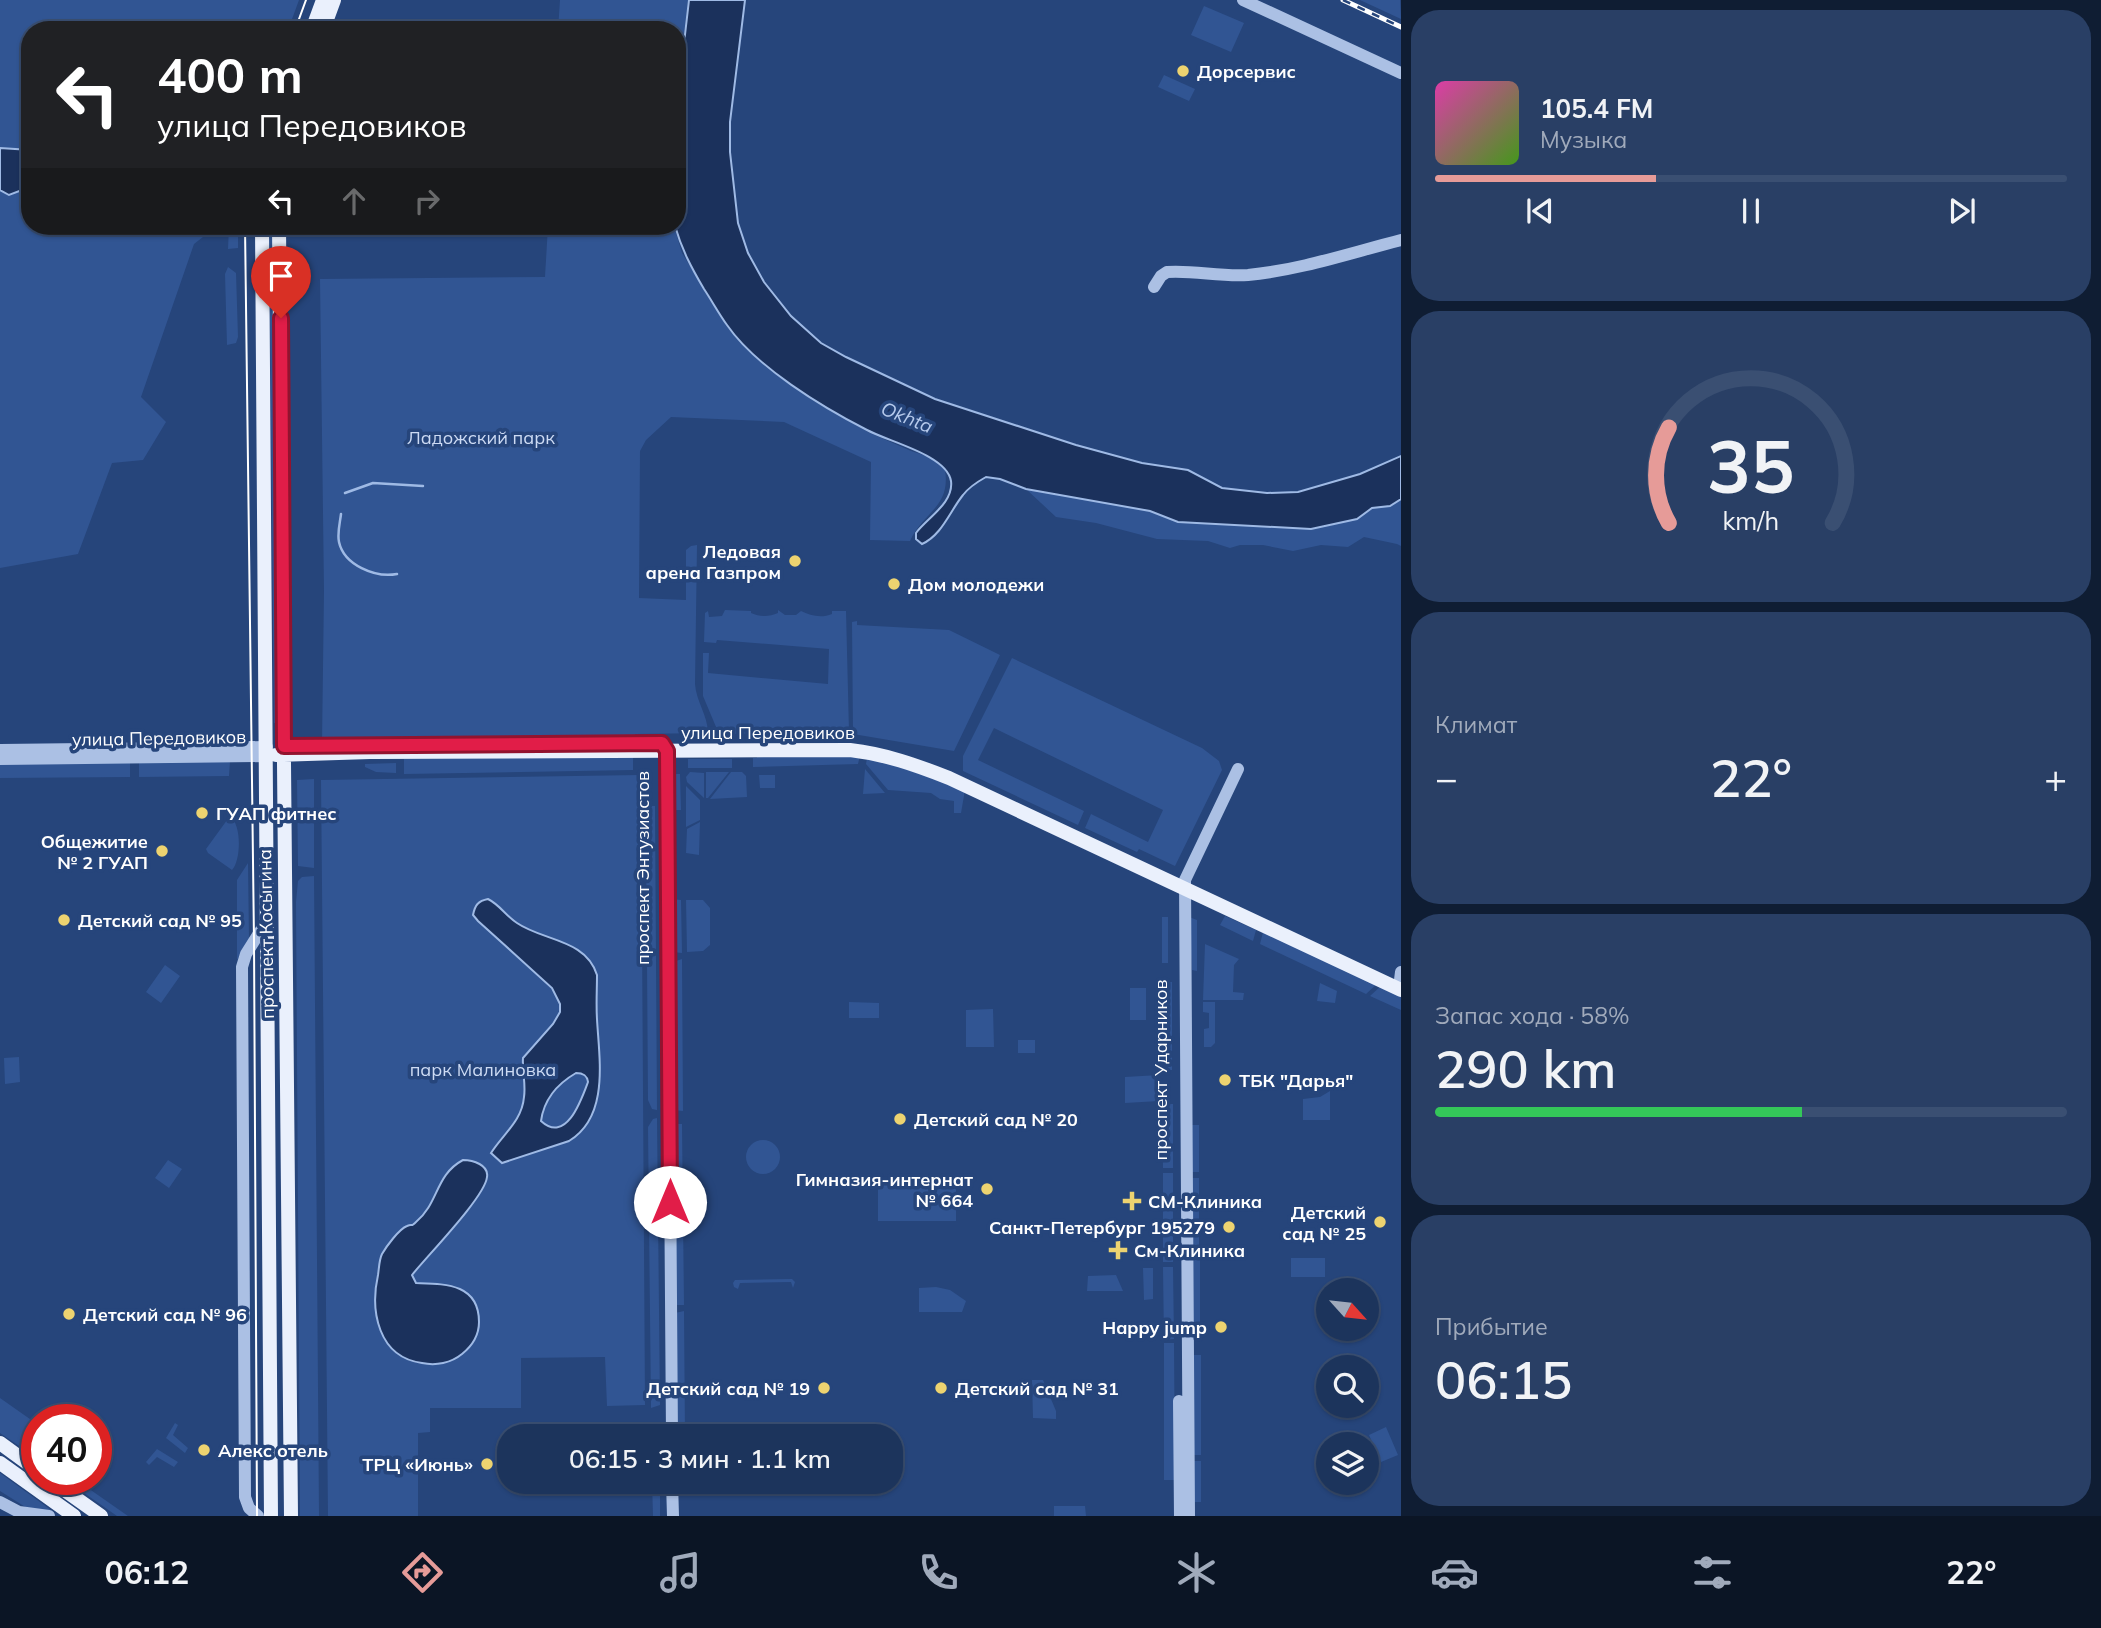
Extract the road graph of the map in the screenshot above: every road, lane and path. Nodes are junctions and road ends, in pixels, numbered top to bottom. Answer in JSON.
{"nodes":[{"id":1,"x":323,"y":0,"type":"edge"},
{"id":2,"x":334,"y":0,"type":"edge"},
{"id":3,"x":1243,"y":0,"type":"edge"},
{"id":4,"x":315,"y":21,"type":"edge"},
{"id":5,"x":326,"y":21,"type":"edge"},
{"id":6,"x":1401,"y":72,"type":"edge"},
{"id":7,"x":262,"y":235,"type":"edge"},
{"id":8,"x":279,"y":235,"type":"edge"},
{"id":9,"x":1401,"y":240,"type":"edge"},
{"id":10,"x":1154,"y":287,"type":"dead end"},
{"id":11,"x":662,"y":748,"type":"junction"},
{"id":12,"x":0,"y":750,"type":"edge"},
{"id":13,"x":284,"y":750,"type":"junction"},
{"id":14,"x":267,"y":751,"type":"junction"},
{"id":15,"x":0,"y":759,"type":"edge"},
{"id":16,"x":1238,"y":769,"type":"dead end"},
{"id":17,"x":1182,"y":885,"type":"junction"},
{"id":18,"x":269,"y":918,"type":"junction"},
{"id":19,"x":1401,"y":981,"type":"edge"},
{"id":20,"x":1182,"y":1170,"type":"junction"},
{"id":21,"x":664,"y":1424,"type":"edge"},
{"id":22,"x":672,"y":1424,"type":"edge"},
{"id":23,"x":0,"y":1443,"type":"edge"},
{"id":24,"x":21,"y":1458,"type":"edge"},
{"id":25,"x":0,"y":1463,"type":"edge"},
{"id":26,"x":665,"y":1494,"type":"edge"},
{"id":27,"x":672,"y":1494,"type":"edge"},
{"id":28,"x":72,"y":1495,"type":"edge"},
{"id":29,"x":0,"y":1502,"type":"edge"},
{"id":30,"x":49,"y":1516,"type":"edge"},
{"id":31,"x":74,"y":1516,"type":"edge"},
{"id":32,"x":101,"y":1516,"type":"edge"},
{"id":33,"x":258,"y":1516,"type":"edge"},
{"id":34,"x":271,"y":1516,"type":"edge"},
{"id":35,"x":291,"y":1516,"type":"edge"},
{"id":36,"x":665,"y":1516,"type":"edge"},
{"id":37,"x":673,"y":1516,"type":"edge"},
{"id":38,"x":1180,"y":1516,"type":"edge"},
{"id":39,"x":1189,"y":1516,"type":"edge"}],
"edges":[{"from":1,"to":4,"type":"main road"},
{"from":2,"to":5,"type":"main road"},
{"from":3,"to":6,"type":"street"},
{"from":7,"to":14,"type":"main road","name":"проспект Косыгина"},
{"from":8,"to":13,"type":"main road","name":"проспект Косыгина"},
{"from":9,"to":10,"type":"street"},
{"from":11,"to":13,"type":"main road","name":"улица Передовиков"},
{"from":11,"to":17,"type":"main road","name":"улица Передовиков"},
{"from":11,"to":21,"type":"street","name":"проспект Энтузиастов"},
{"from":11,"to":22,"type":"street","name":"проспект Энтузиастов"},
{"from":12,"to":14,"type":"street","name":"улица Передовиков"},
{"from":13,"to":14,"type":"main road","name":"улица Передовиков"},
{"from":13,"to":35,"type":"main road","name":"проспект Косыгина"},
{"from":14,"to":15,"type":"street","name":"улица Передовиков"},
{"from":14,"to":18,"type":"main road","name":"проспект Косыгина"},
{"from":16,"to":17,"type":"street","name":"проспект Ударников"},
{"from":17,"to":19,"type":"main road","name":"улица Передовиков"},
{"from":17,"to":20,"type":"street","name":"проспект Ударников"},
{"from":18,"to":33,"type":"street"},
{"from":18,"to":34,"type":"main road","name":"проспект Косыгина"},
{"from":20,"to":38,"type":"street","name":"проспект Ударников"},
{"from":20,"to":39,"type":"street","name":"проспект Ударников"},
{"from":23,"to":24,"type":"main road"},
{"from":25,"to":31,"type":"main road"},
{"from":26,"to":36,"type":"street"},
{"from":27,"to":37,"type":"street"},
{"from":28,"to":32,"type":"main road"},
{"from":29,"to":30,"type":"street"}]}
